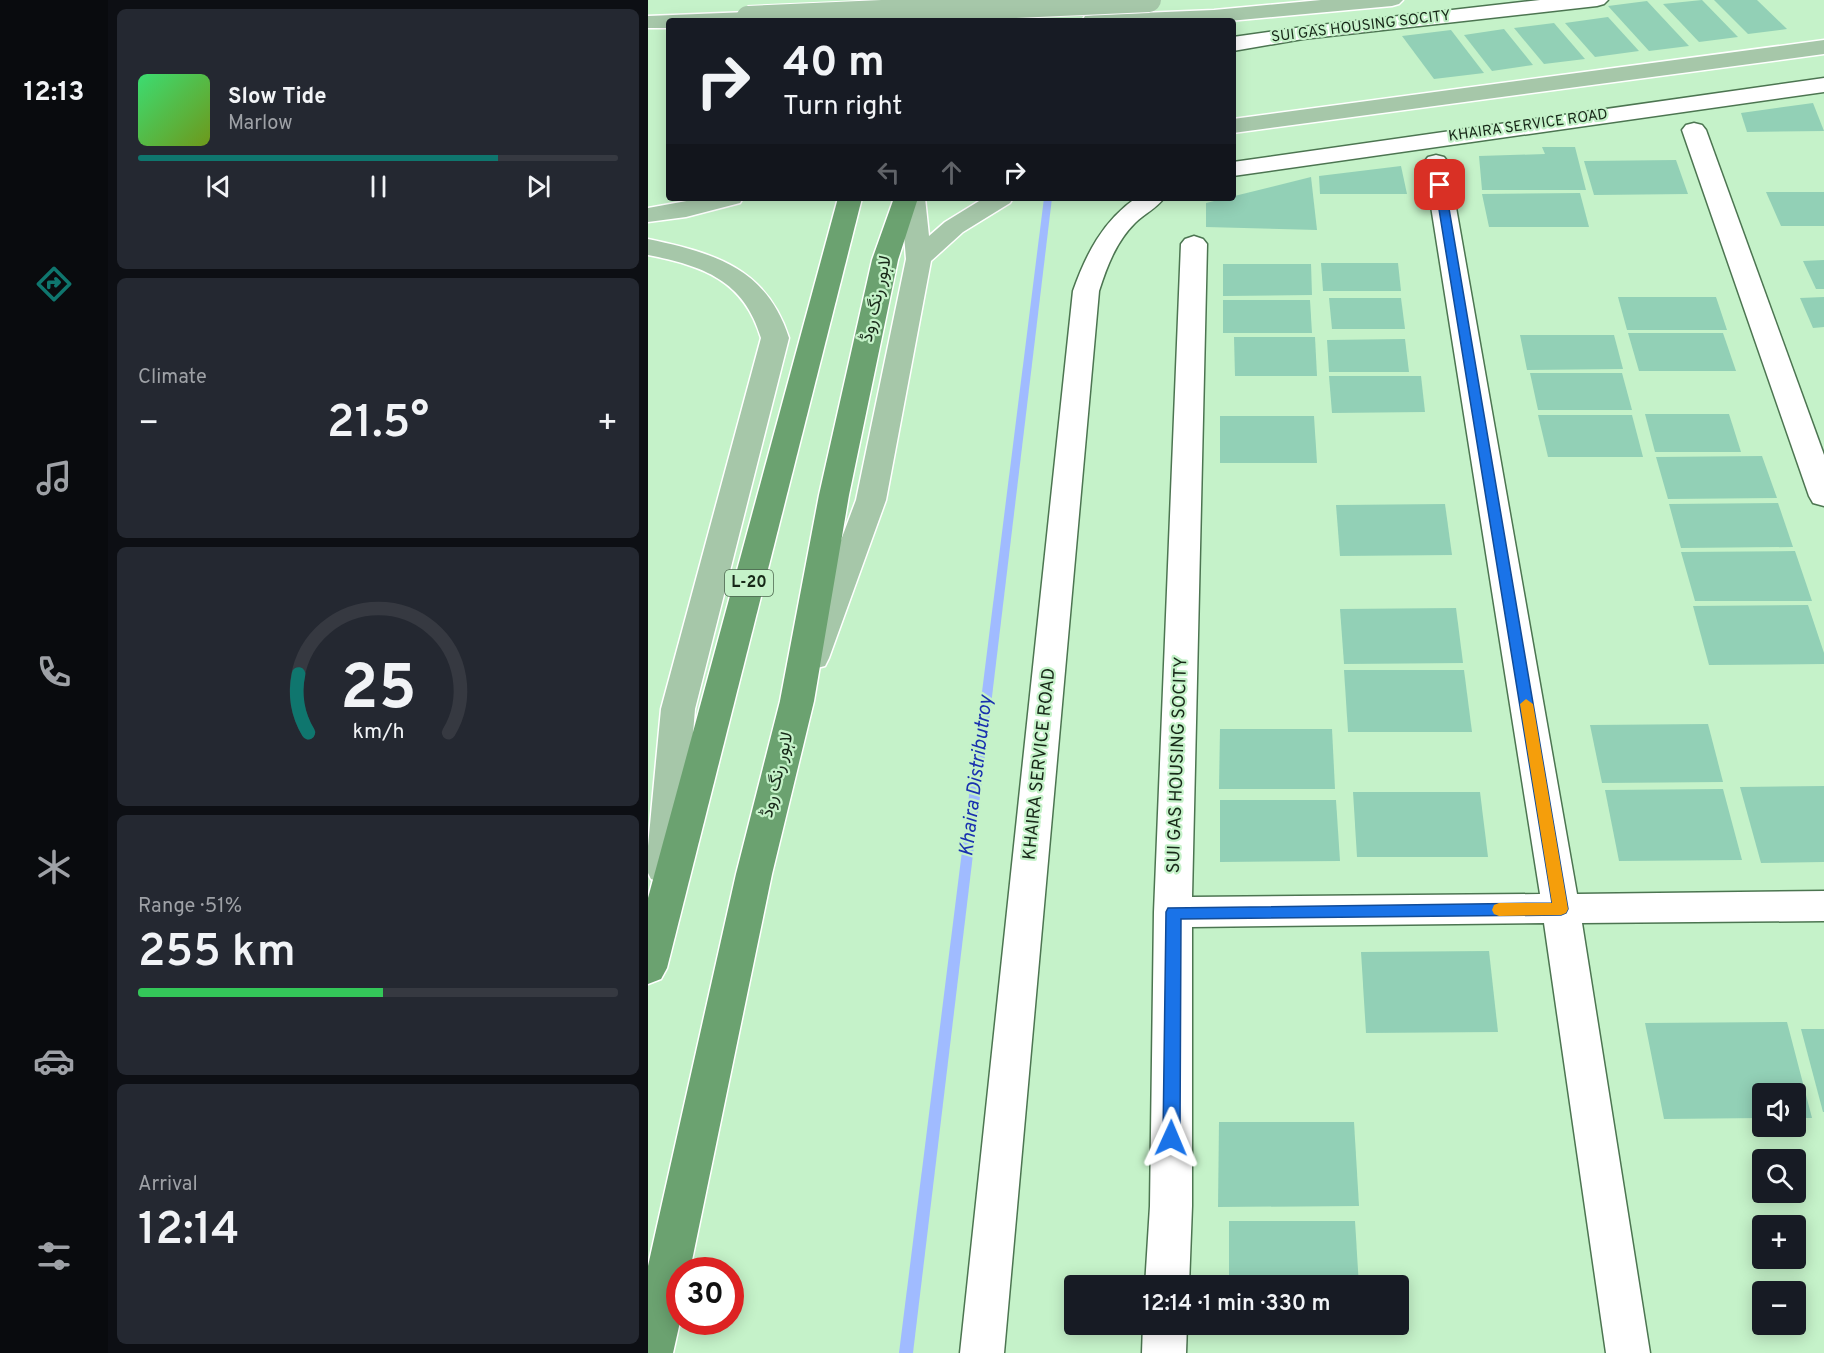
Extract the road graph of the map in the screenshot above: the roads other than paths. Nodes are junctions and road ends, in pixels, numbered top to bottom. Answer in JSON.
{"nodes":[{"id":1,"x":878,"y":0,"type":"edge"},
{"id":2,"x":902,"y":0,"type":"edge"},
{"id":3,"x":953,"y":0,"type":"edge"},
{"id":4,"x":979,"y":0,"type":"edge"},
{"id":5,"x":1149,"y":0,"type":"edge"},
{"id":6,"x":1392,"y":0,"type":"edge"},
{"id":7,"x":1597,"y":0,"type":"edge"},
{"id":8,"x":748,"y":18,"type":"edge"},
{"id":9,"x":871,"y":18,"type":"edge"},
{"id":10,"x":897,"y":18,"type":"edge"},
{"id":11,"x":949,"y":18,"type":"edge"},
{"id":12,"x":976,"y":18,"type":"edge"},
{"id":13,"x":1166,"y":18,"type":"edge"},
{"id":14,"x":666,"y":21,"type":"edge"},
{"id":15,"x":648,"y":22,"type":"edge"},
{"id":16,"x":666,"y":38,"type":"edge"},
{"id":17,"x":648,"y":39,"type":"edge"},
{"id":18,"x":1236,"y":44,"type":"edge"},
{"id":19,"x":1824,"y":47,"type":"edge"},
{"id":20,"x":1824,"y":68,"type":"edge"},
{"id":21,"x":1824,"y":85,"type":"edge"},
{"id":22,"x":1236,"y":126,"type":"edge"},
{"id":23,"x":1694,"y":130,"type":"dead end"},
{"id":24,"x":1236,"y":146,"type":"edge"},
{"id":25,"x":1436,"y":162,"type":"dead end"},
{"id":26,"x":1236,"y":169,"type":"edge"},
{"id":27,"x":720,"y":201,"type":"edge"},
{"id":28,"x":849,"y":201,"type":"edge"},
{"id":29,"x":905,"y":201,"type":"edge"},
{"id":30,"x":914,"y":201,"type":"edge"},
{"id":31,"x":996,"y":201,"type":"edge"},
{"id":32,"x":1148,"y":201,"type":"edge"},
{"id":33,"x":648,"y":215,"type":"edge"},
{"id":34,"x":1194,"y":244,"type":"dead end"},
{"id":35,"x":648,"y":247,"type":"edge"},
{"id":36,"x":919,"y":259,"type":"junction"},
{"id":37,"x":1824,"y":496,"type":"edge"},
{"id":38,"x":796,"y":702,"type":"junction"},
{"id":39,"x":1824,"y":906,"type":"edge"},
{"id":40,"x":1561,"y":909,"type":"junction"},
{"id":41,"x":1173,"y":912,"type":"junction"},
{"id":42,"x":659,"y":924,"type":"junction"},
{"id":43,"x":648,"y":968,"type":"edge"},
{"id":44,"x":1168,"y":1275,"type":"edge"},
{"id":45,"x":1165,"y":1335,"type":"edge"},
{"id":46,"x":651,"y":1353,"type":"edge"},
{"id":47,"x":982,"y":1353,"type":"edge"},
{"id":48,"x":1164,"y":1353,"type":"edge"},
{"id":49,"x":1628,"y":1353,"type":"edge"}],
"edges":[{"from":1,"to":9,"type":"main road"},
{"from":2,"to":10,"type":"highway"},
{"from":3,"to":11,"type":"highway"},
{"from":4,"to":12,"type":"main road"},
{"from":5,"to":8,"type":"main road","bridge":true},
{"from":6,"to":13,"type":"main road"},
{"from":7,"to":18,"type":"street","name":"SUI GAS HOUSING SOCITY"},
{"from":14,"to":15,"type":"main road","bridge":true},
{"from":16,"to":17,"type":"main road"},
{"from":19,"to":22,"type":"main road"},
{"from":20,"to":24,"type":"main road"},
{"from":21,"to":26,"type":"street","name":"KHAIRA SERVICE ROAD"},
{"from":23,"to":37,"type":"street"},
{"from":25,"to":40,"type":"street"},
{"from":27,"to":33,"type":"main road"},
{"from":28,"to":42,"type":"highway","number":"L-20"},
{"from":29,"to":38,"type":"highway","name":"لاہور رنگ روڈ"},
{"from":30,"to":36,"type":"main road"},
{"from":31,"to":36,"type":"main road"},
{"from":32,"to":47,"type":"street","name":"KHAIRA SERVICE ROAD"},
{"from":34,"to":41,"type":"street","name":"SUI GAS HOUSING SOCITY"},
{"from":35,"to":42,"type":"main road"},
{"from":36,"to":38,"type":"main road"},
{"from":38,"to":46,"type":"highway","name":"لاہور رنگ روڈ"},
{"from":39,"to":40,"type":"street"},
{"from":40,"to":41,"type":"street"},
{"from":40,"to":49,"type":"street"},
{"from":41,"to":44,"type":"street","name":"SUI GAS HOUSING SOCITY"},
{"from":42,"to":43,"type":"highway","number":"L-20"},
{"from":45,"to":48,"type":"street"}]}
